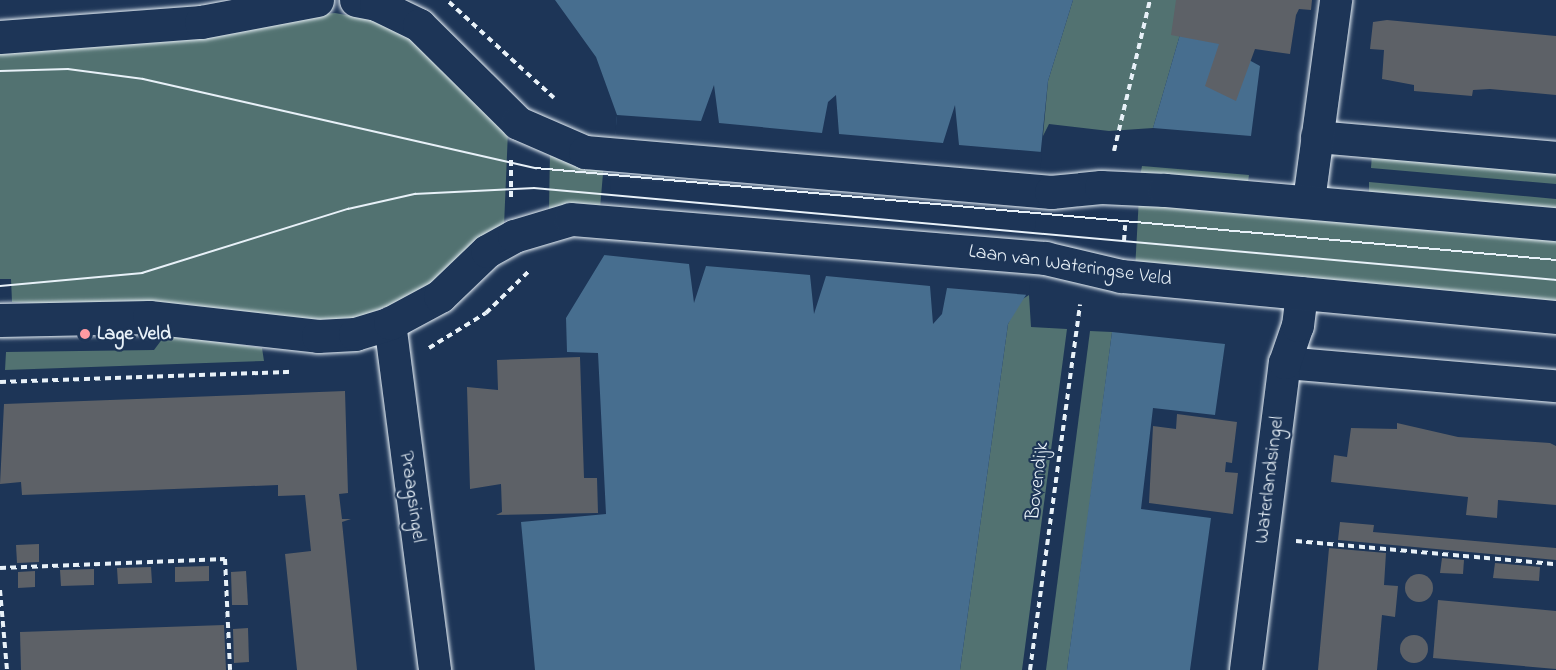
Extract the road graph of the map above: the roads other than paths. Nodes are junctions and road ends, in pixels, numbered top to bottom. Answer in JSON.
{"nodes":[{"id":1,"x":317,"y":0,"type":"edge"},
{"id":2,"x":1336,"y":0,"type":"edge"},
{"id":3,"x":370,"y":1,"type":"edge"},
{"id":4,"x":0,"y":37,"type":"edge"},
{"id":5,"x":1317,"y":137,"type":"junction"},
{"id":6,"x":1556,"y":158,"type":"edge"},
{"id":7,"x":1309,"y":201,"type":"junction"},
{"id":8,"x":1556,"y":224,"type":"edge"},
{"id":9,"x":1302,"y":293,"type":"junction"},
{"id":10,"x":1556,"y":317,"type":"edge"},
{"id":11,"x":0,"y":320,"type":"edge"},
{"id":12,"x":390,"y":323,"type":"junction"},
{"id":13,"x":1285,"y":363,"type":"junction"},
{"id":14,"x":1556,"y":386,"type":"edge"},
{"id":15,"x":435,"y":670,"type":"edge"},
{"id":16,"x":1246,"y":670,"type":"edge"}],
"edges":[{"from":1,"to":4,"type":"street"},
{"from":2,"to":5,"type":"street"},
{"from":3,"to":7,"type":"street"},
{"from":5,"to":6,"type":"street"},
{"from":5,"to":7,"type":"street"},
{"from":7,"to":8,"type":"street"},
{"from":9,"to":10,"type":"street","name":"Laan van Wateringse Veld"},
{"from":9,"to":12,"type":"street","name":"Laan van Wateringse Veld"},
{"from":9,"to":13,"type":"street","name":"Waterlandsingel"},
{"from":11,"to":12,"type":"street","name":"Laan van Wateringse Veld"},
{"from":12,"to":15,"type":"street","name":"Praagsingel"},
{"from":13,"to":14,"type":"street"},
{"from":13,"to":16,"type":"street","name":"Waterlandsingel"}]}
